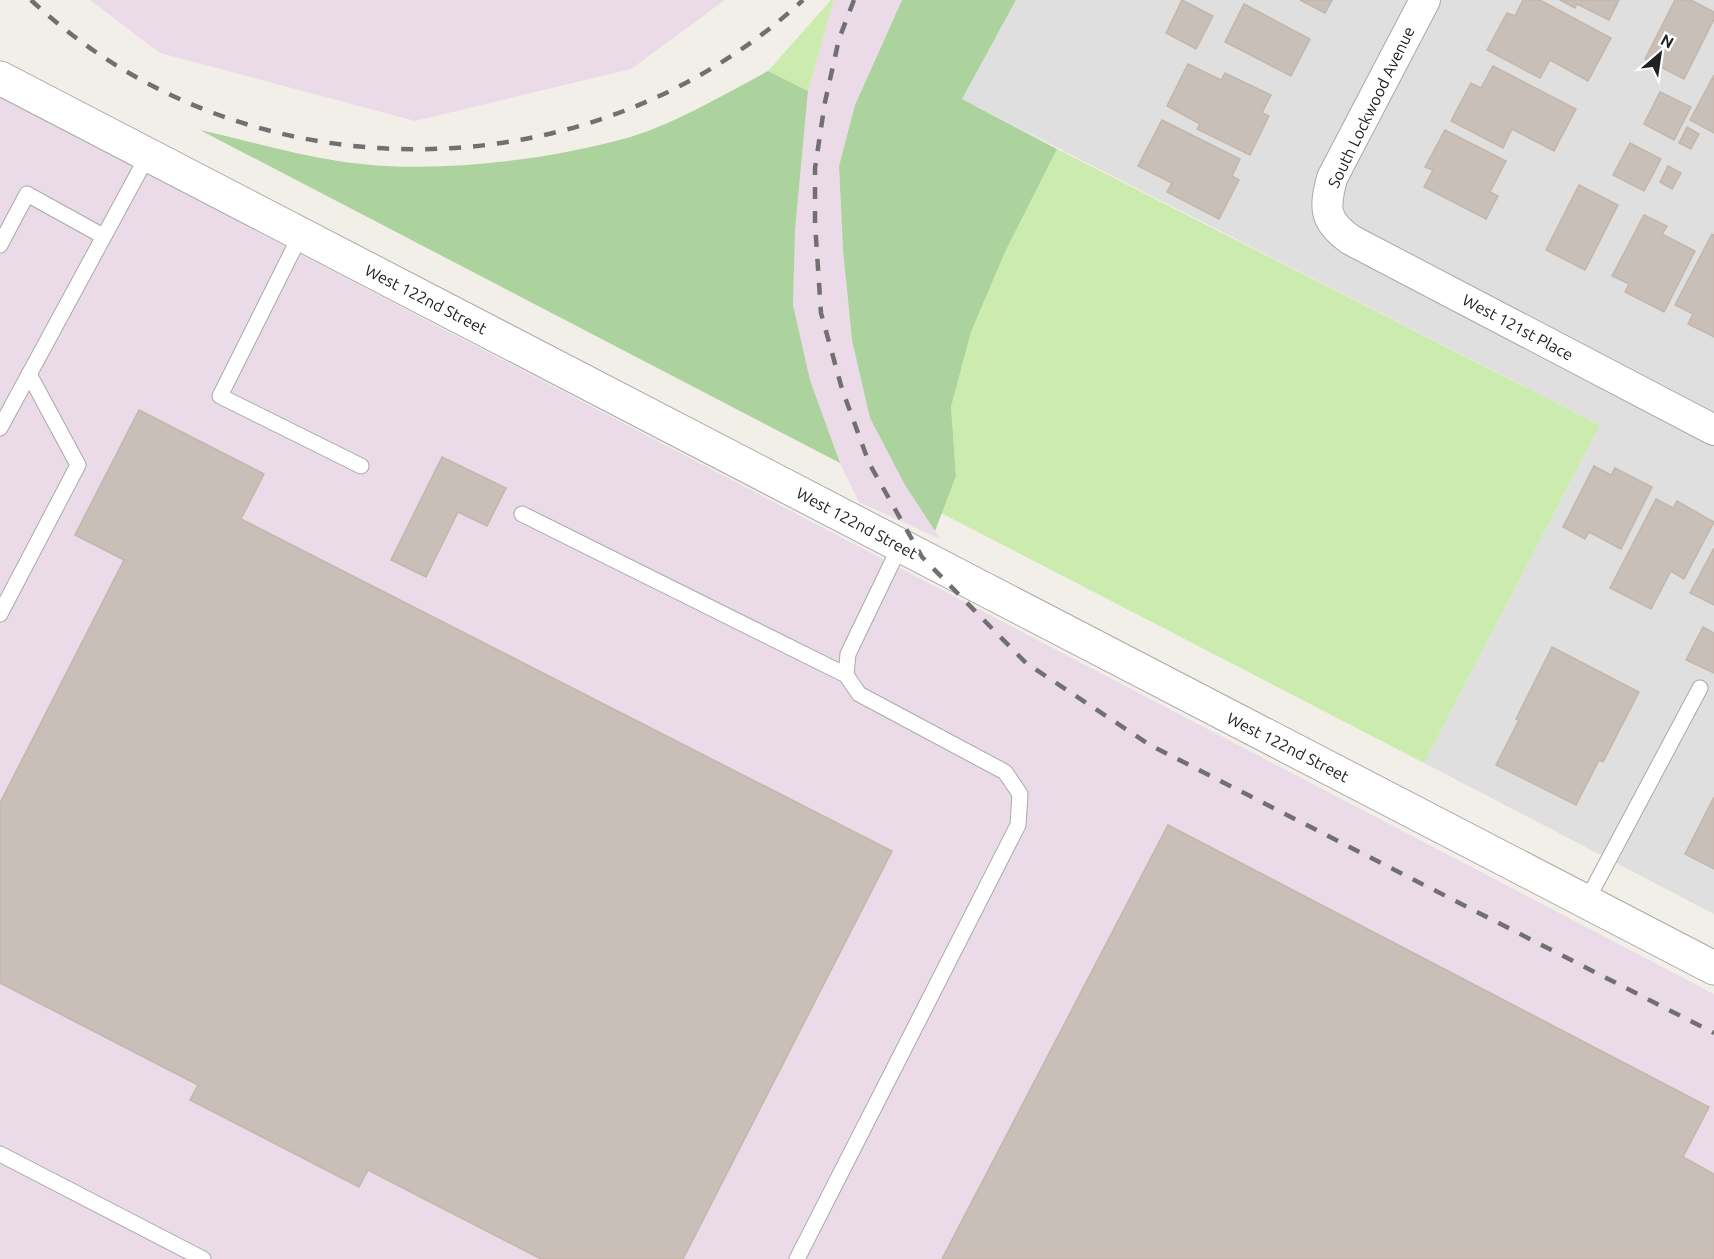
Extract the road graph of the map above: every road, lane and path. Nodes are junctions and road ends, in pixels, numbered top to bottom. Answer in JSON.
{"nodes":[{"id":1,"x":1425,"y":0,"type":"edge"},
{"id":2,"x":0,"y":78,"type":"edge"},
{"id":3,"x":148,"y":156,"type":"junction"},
{"id":4,"x":1328,"y":217,"type":"joint"},
{"id":5,"x":301,"y":234,"type":"junction"},
{"id":6,"x":103,"y":236,"type":"junction"},
{"id":7,"x":0,"y":245,"type":"edge"},
{"id":8,"x":29,"y":374,"type":"junction"},
{"id":9,"x":0,"y":428,"type":"edge"},
{"id":10,"x":1714,"y":430,"type":"edge"},
{"id":11,"x":361,"y":466,"type":"dead end"},
{"id":12,"x":522,"y":514,"type":"dead end"},
{"id":13,"x":900,"y":546,"type":"junction"},
{"id":14,"x":0,"y":614,"type":"edge"},
{"id":15,"x":846,"y":675,"type":"junction"},
{"id":16,"x":1700,"y":688,"type":"dead end"},
{"id":17,"x":1586,"y":902,"type":"junction"},
{"id":18,"x":1714,"y":968,"type":"edge"},
{"id":19,"x":0,"y":1154,"type":"edge"},
{"id":20,"x":203,"y":1259,"type":"edge"},
{"id":21,"x":797,"y":1259,"type":"edge"}],
"edges":[{"from":1,"to":4,"type":"street","name":"South Lockwood Avenue"},
{"from":2,"to":3,"type":"street","name":"West 122nd Street"},
{"from":3,"to":5,"type":"street","name":"West 122nd Street"},
{"from":3,"to":6,"type":"lane"},
{"from":4,"to":10,"type":"street","name":"West 121st Place"},
{"from":5,"to":11,"type":"lane"},
{"from":5,"to":13,"type":"street","name":"West 122nd Street"},
{"from":6,"to":7,"type":"lane"},
{"from":6,"to":8,"type":"lane"},
{"from":8,"to":9,"type":"lane"},
{"from":8,"to":14,"type":"lane"},
{"from":12,"to":15,"type":"lane"},
{"from":13,"to":15,"type":"lane"},
{"from":13,"to":17,"type":"street","name":"West 122nd Street"},
{"from":15,"to":21,"type":"lane"},
{"from":16,"to":17,"type":"lane"},
{"from":17,"to":18,"type":"street","name":"West 122nd Street"},
{"from":19,"to":20,"type":"lane"}]}
